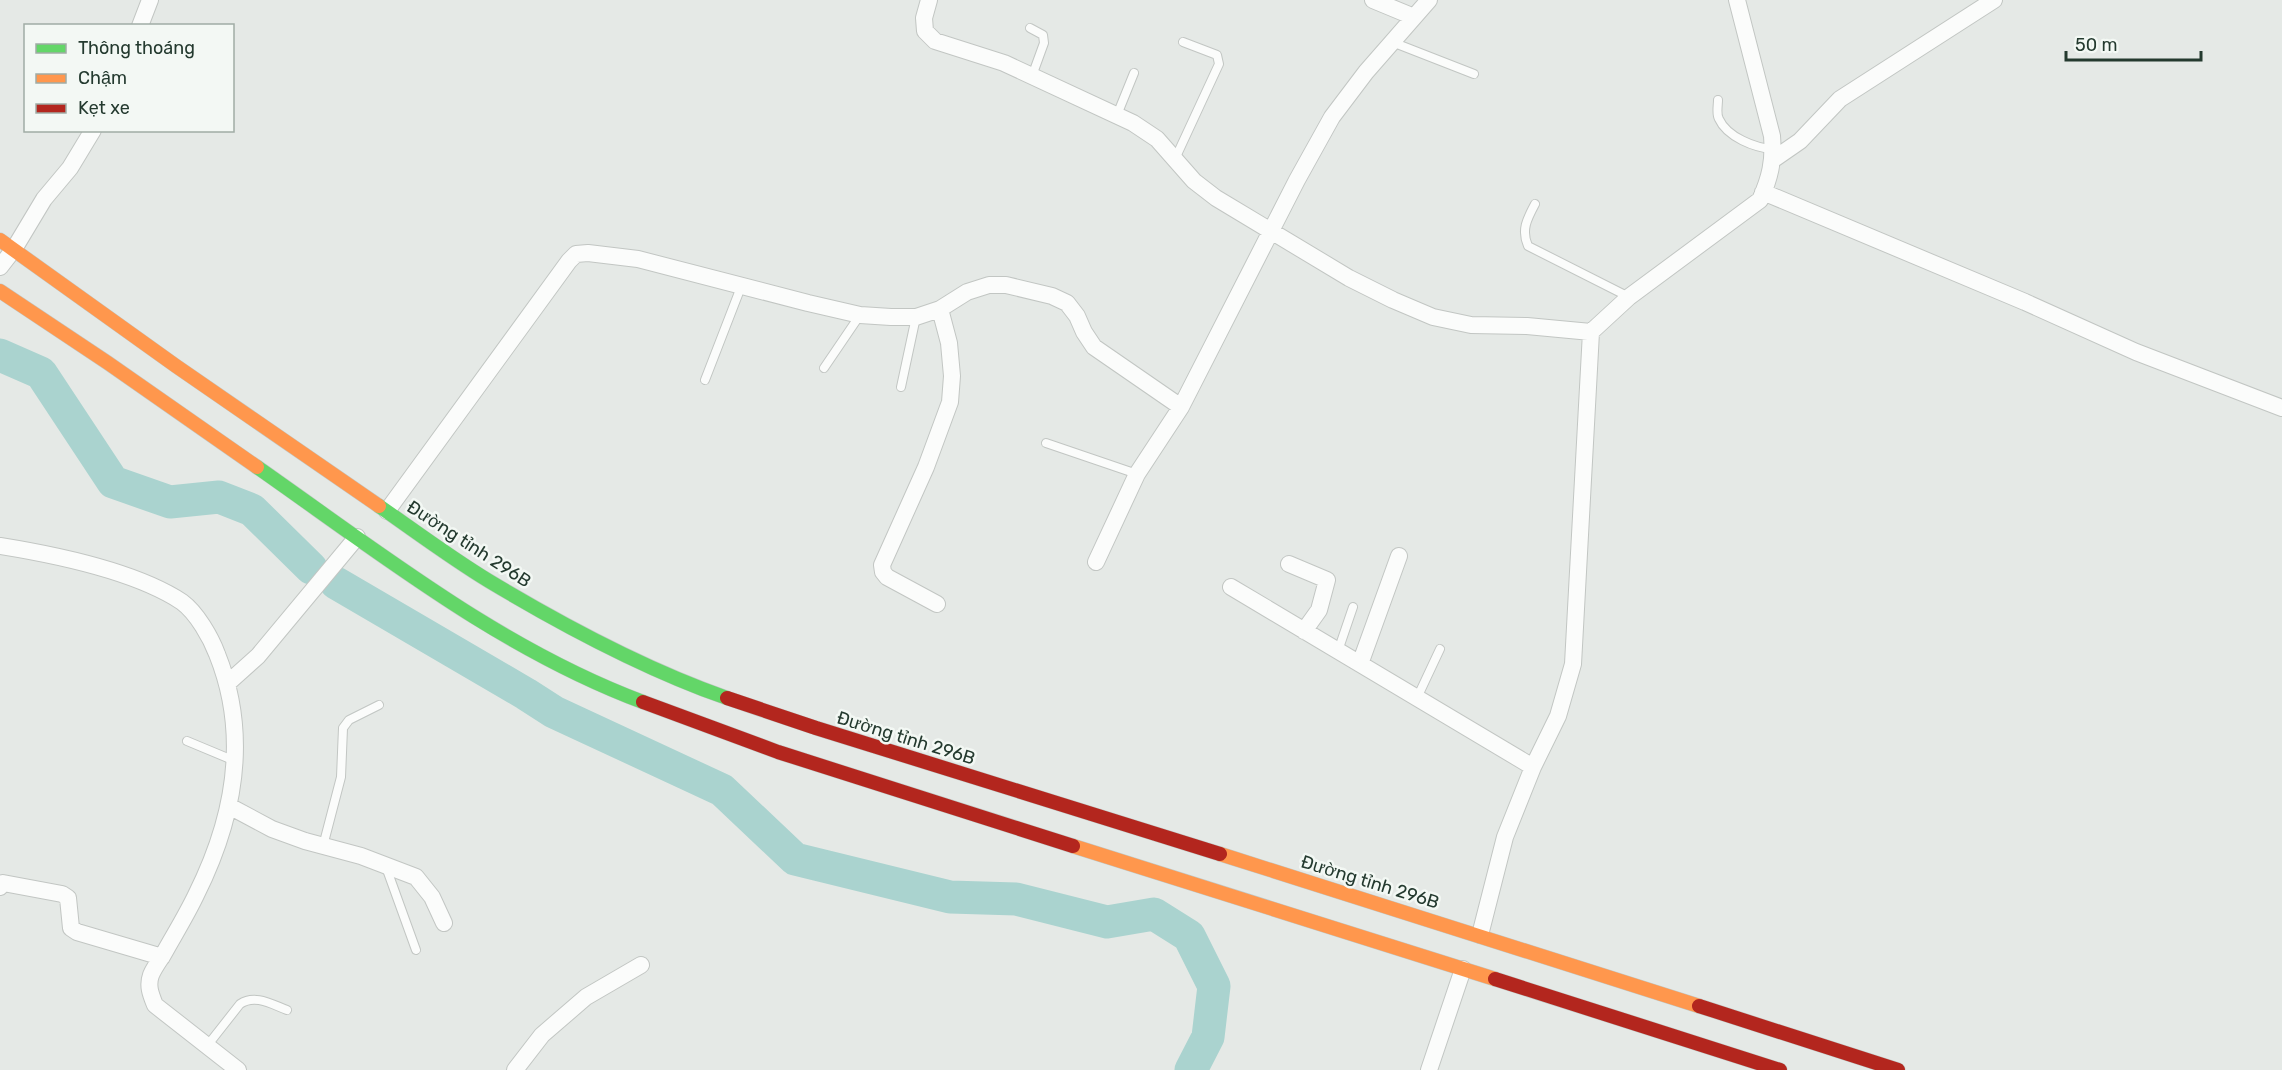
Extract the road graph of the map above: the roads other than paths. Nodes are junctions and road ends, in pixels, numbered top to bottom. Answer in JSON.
{"nodes":[{"id":1,"x":150,"y":0,"type":"edge"},
{"id":2,"x":928,"y":0,"type":"edge"},
{"id":3,"x":1373,"y":0,"type":"edge"},
{"id":4,"x":1429,"y":0,"type":"edge"},
{"id":5,"x":1737,"y":0,"type":"edge"},
{"id":6,"x":1994,"y":0,"type":"edge"},
{"id":7,"x":1414,"y":17,"type":"junction"},
{"id":8,"x":141,"y":24,"type":"edge"},
{"id":9,"x":1030,"y":28,"type":"dead end"},
{"id":10,"x":1183,"y":42,"type":"dead end"},
{"id":11,"x":1392,"y":42,"type":"junction"},
{"id":12,"x":1134,"y":73,"type":"dead end"},
{"id":13,"x":1474,"y":74,"type":"dead end"},
{"id":14,"x":1032,"y":76,"type":"junction"},
{"id":15,"x":1718,"y":100,"type":"dead end"},
{"id":16,"x":1117,"y":115,"type":"junction"},
{"id":17,"x":92,"y":132,"type":"edge"},
{"id":18,"x":1774,"y":154,"type":"junction"},
{"id":19,"x":1175,"y":159,"type":"junction"},
{"id":20,"x":1763,"y":192,"type":"junction"},
{"id":21,"x":1535,"y":204,"type":"dead end"},
{"id":22,"x":1271,"y":232,"type":"junction"},
{"id":23,"x":0,"y":240,"type":"edge"},
{"id":24,"x":14,"y":249,"type":"junction"},
{"id":25,"x":0,"y":267,"type":"edge"},
{"id":26,"x":741,"y":287,"type":"junction"},
{"id":27,"x":0,"y":291,"type":"edge"},
{"id":28,"x":1629,"y":297,"type":"junction"},
{"id":29,"x":940,"y":309,"type":"junction"},
{"id":30,"x":860,"y":315,"type":"junction"},
{"id":31,"x":916,"y":317,"type":"junction"},
{"id":32,"x":1591,"y":332,"type":"junction"},
{"id":33,"x":824,"y":368,"type":"dead end"},
{"id":34,"x":705,"y":380,"type":"dead end"},
{"id":35,"x":901,"y":387,"type":"dead end"},
{"id":36,"x":1181,"y":407,"type":"junction"},
{"id":37,"x":2282,"y":408,"type":"edge"},
{"id":38,"x":1046,"y":442,"type":"dead end"},
{"id":39,"x":1137,"y":474,"type":"junction"},
{"id":40,"x":387,"y":511,"type":"junction"},
{"id":41,"x":357,"y":537,"type":"junction"},
{"id":42,"x":0,"y":546,"type":"edge"},
{"id":43,"x":1400,"y":556,"type":"dead end"},
{"id":44,"x":1096,"y":562,"type":"dead end"},
{"id":45,"x":1289,"y":564,"type":"dead end"},
{"id":46,"x":1231,"y":588,"type":"dead end"},
{"id":47,"x":937,"y":604,"type":"dead end"},
{"id":48,"x":1353,"y":607,"type":"dead end"},
{"id":49,"x":1304,"y":631,"type":"junction"},
{"id":50,"x":1440,"y":649,"type":"dead end"},
{"id":51,"x":1338,"y":651,"type":"junction"},
{"id":52,"x":1360,"y":664,"type":"junction"},
{"id":53,"x":228,"y":682,"type":"junction"},
{"id":54,"x":1417,"y":698,"type":"junction"},
{"id":55,"x":379,"y":705,"type":"dead end"},
{"id":56,"x":187,"y":741,"type":"dead end"},
{"id":57,"x":236,"y":762,"type":"junction"},
{"id":58,"x":1533,"y":767,"type":"junction"},
{"id":59,"x":229,"y":807,"type":"junction"},
{"id":60,"x":323,"y":846,"type":"junction"},
{"id":61,"x":385,"y":864,"type":"junction"},
{"id":62,"x":0,"y":887,"type":"edge"},
{"id":63,"x":444,"y":923,"type":"dead end"},
{"id":64,"x":1480,"y":935,"type":"junction"},
{"id":65,"x":416,"y":950,"type":"dead end"},
{"id":66,"x":162,"y":957,"type":"junction"},
{"id":67,"x":641,"y":965,"type":"dead end"},
{"id":68,"x":1463,"y":969,"type":"junction"},
{"id":69,"x":286,"y":1010,"type":"dead end"},
{"id":70,"x":207,"y":1046,"type":"junction"},
{"id":71,"x":238,"y":1070,"type":"edge"},
{"id":72,"x":515,"y":1070,"type":"edge"},
{"id":73,"x":1429,"y":1070,"type":"edge"},
{"id":74,"x":1780,"y":1070,"type":"edge"},
{"id":75,"x":1898,"y":1070,"type":"edge"}],
"edges":[{"from":1,"to":8,"type":"street"},
{"from":2,"to":14,"type":"street"},
{"from":3,"to":7,"type":"street"},
{"from":4,"to":7,"type":"street"},
{"from":5,"to":18,"type":"street"},
{"from":6,"to":18,"type":"street"},
{"from":7,"to":11,"type":"street"},
{"from":9,"to":14,"type":"lane"},
{"from":10,"to":19,"type":"lane"},
{"from":11,"to":13,"type":"lane"},
{"from":11,"to":22,"type":"street"},
{"from":12,"to":16,"type":"lane"},
{"from":14,"to":16,"type":"street"},
{"from":15,"to":18,"type":"lane"},
{"from":16,"to":19,"type":"street"},
{"from":17,"to":24,"type":"street"},
{"from":18,"to":20,"type":"street"},
{"from":19,"to":22,"type":"street"},
{"from":20,"to":28,"type":"street"},
{"from":20,"to":37,"type":"street"},
{"from":21,"to":28,"type":"lane"},
{"from":22,"to":32,"type":"street"},
{"from":22,"to":36,"type":"street"},
{"from":23,"to":24,"type":"main road","name":"Đường tỉnh 296B"},
{"from":24,"to":25,"type":"street"},
{"from":24,"to":40,"type":"main road","name":"Đường tỉnh 296B"},
{"from":26,"to":30,"type":"street"},
{"from":26,"to":34,"type":"lane"},
{"from":26,"to":40,"type":"street"},
{"from":27,"to":41,"type":"main road"},
{"from":28,"to":32,"type":"street"},
{"from":29,"to":31,"type":"street"},
{"from":29,"to":36,"type":"street"},
{"from":29,"to":47,"type":"street"},
{"from":30,"to":31,"type":"street"},
{"from":30,"to":33,"type":"lane"},
{"from":31,"to":35,"type":"lane"},
{"from":32,"to":58,"type":"street"},
{"from":36,"to":39,"type":"street"},
{"from":38,"to":39,"type":"lane"},
{"from":39,"to":44,"type":"street"},
{"from":40,"to":64,"type":"main road","name":"Đường tỉnh 296B"},
{"from":41,"to":53,"type":"street"},
{"from":41,"to":68,"type":"main road"},
{"from":42,"to":53,"type":"street"},
{"from":43,"to":52,"type":"street"},
{"from":45,"to":49,"type":"street"},
{"from":46,"to":49,"type":"street"},
{"from":48,"to":51,"type":"lane"},
{"from":49,"to":51,"type":"street"},
{"from":50,"to":54,"type":"lane"},
{"from":51,"to":52,"type":"street"},
{"from":52,"to":54,"type":"street"},
{"from":53,"to":57,"type":"street"},
{"from":54,"to":58,"type":"street"},
{"from":55,"to":60,"type":"lane"},
{"from":56,"to":57,"type":"lane"},
{"from":57,"to":59,"type":"street"},
{"from":58,"to":64,"type":"street"},
{"from":59,"to":60,"type":"street"},
{"from":59,"to":66,"type":"street"},
{"from":60,"to":61,"type":"street"},
{"from":61,"to":63,"type":"street"},
{"from":61,"to":65,"type":"lane"},
{"from":62,"to":66,"type":"street"},
{"from":64,"to":75,"type":"main road","name":"Đường tỉnh 296B"},
{"from":66,"to":70,"type":"street"},
{"from":67,"to":72,"type":"street"},
{"from":68,"to":73,"type":"street"},
{"from":68,"to":74,"type":"main road"},
{"from":69,"to":70,"type":"lane"},
{"from":70,"to":71,"type":"street"}]}
